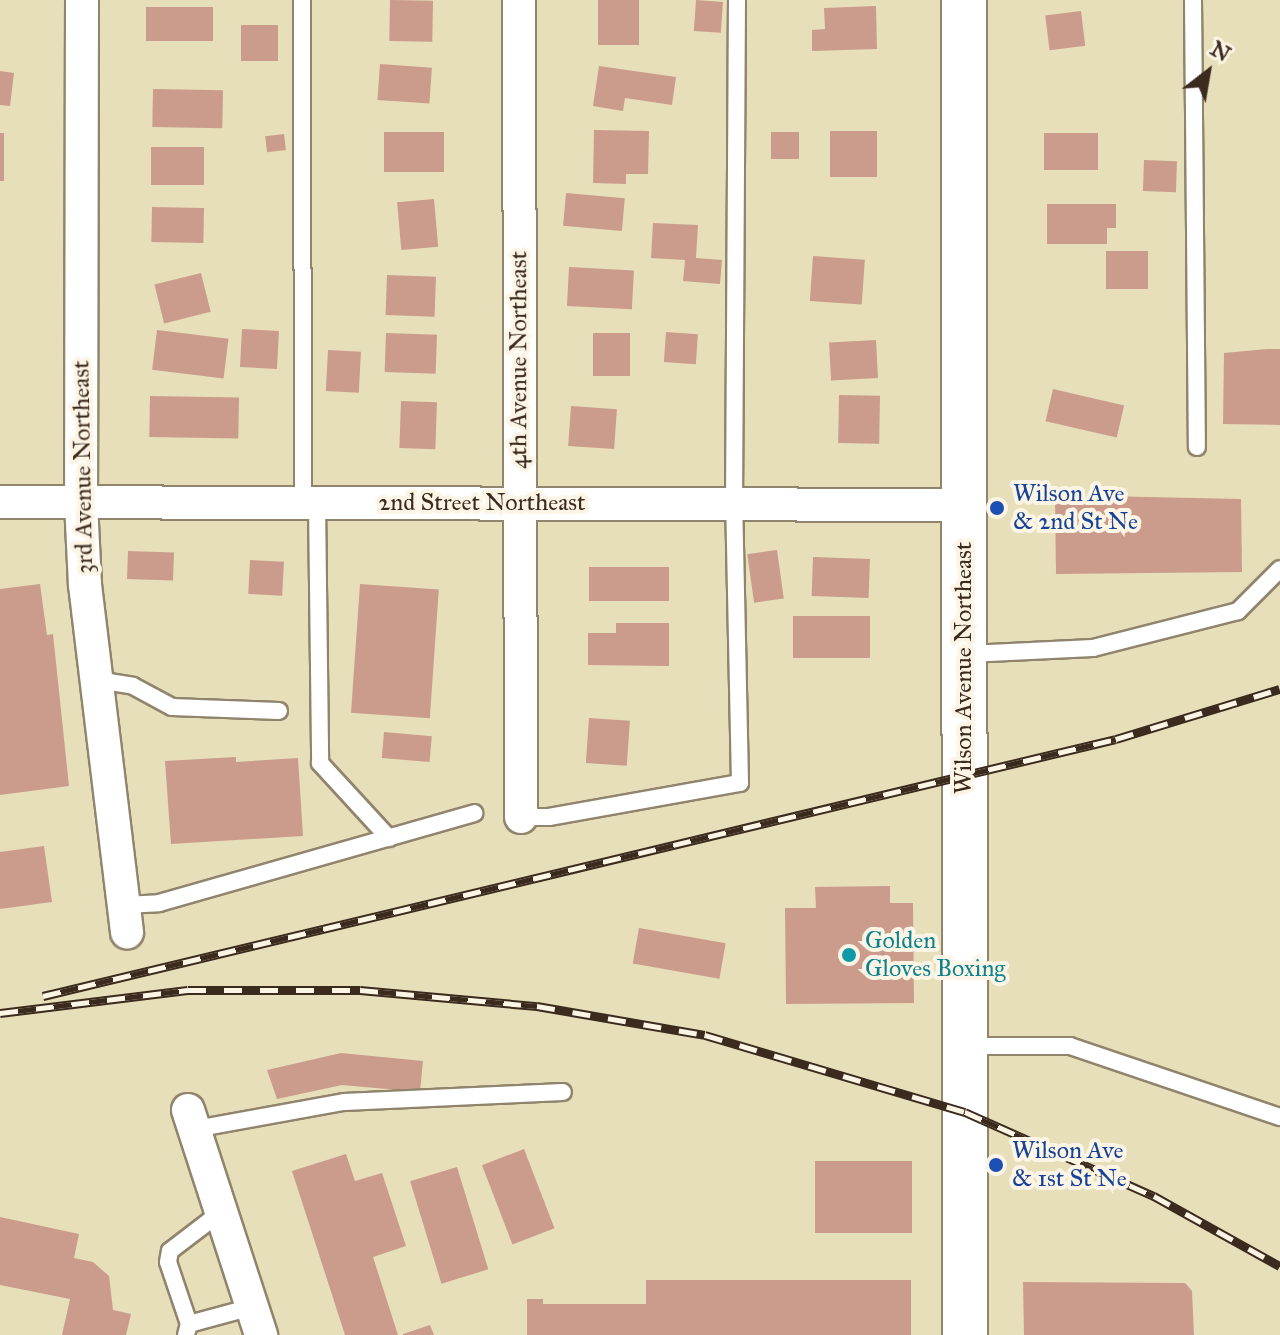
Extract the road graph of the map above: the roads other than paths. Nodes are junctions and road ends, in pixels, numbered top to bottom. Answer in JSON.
{"nodes":[{"id":1,"x":82,"y":0,"type":"edge"},
{"id":2,"x":302,"y":0,"type":"edge"},
{"id":3,"x":519,"y":0,"type":"edge"},
{"id":4,"x":737,"y":0,"type":"edge"},
{"id":5,"x":964,"y":0,"type":"edge"},
{"id":6,"x":1193,"y":0,"type":"edge"},
{"id":7,"x":1197,"y":447,"type":"dead end"},
{"id":8,"x":0,"y":502,"type":"edge"},
{"id":9,"x":81,"y":503,"type":"junction"},
{"id":10,"x":310,"y":503,"type":"junction"},
{"id":11,"x":734,"y":503,"type":"junction"},
{"id":12,"x":519,"y":504,"type":"junction"},
{"id":13,"x":964,"y":505,"type":"junction"},
{"id":14,"x":1280,"y":569,"type":"edge"},
{"id":15,"x":965,"y":654,"type":"junction"},
{"id":16,"x":97,"y":680,"type":"junction"},
{"id":17,"x":279,"y":711,"type":"dead end"},
{"id":18,"x":474,"y":813,"type":"dead end"},
{"id":19,"x":521,"y":817,"type":"joint"},
{"id":20,"x":389,"y":838,"type":"junction"},
{"id":21,"x":125,"y":919,"type":"joint"},
{"id":22,"x":965,"y":1046,"type":"junction"},
{"id":23,"x":563,"y":1092,"type":"dead end"},
{"id":24,"x":1280,"y":1117,"type":"edge"},
{"id":25,"x":191,"y":1119,"type":"joint"},
{"id":26,"x":221,"y":1212,"type":"junction"},
{"id":27,"x":257,"y":1321,"type":"edge"},
{"id":28,"x":188,"y":1329,"type":"edge"},
{"id":29,"x":965,"y":1335,"type":"edge"}],
"edges":[{"from":1,"to":9,"type":"street","name":"3rd Avenue Northeast"},
{"from":2,"to":10,"type":"lane"},
{"from":3,"to":12,"type":"street","name":"4th Avenue Northeast"},
{"from":4,"to":11,"type":"lane"},
{"from":5,"to":13,"type":"street","name":"Wilson Avenue Northeast"},
{"from":6,"to":7,"type":"lane"},
{"from":8,"to":9,"type":"street","name":"2nd Street Northeast"},
{"from":9,"to":10,"type":"street","name":"2nd Street Northeast"},
{"from":9,"to":16,"type":"street","name":"3rd Avenue Northeast"},
{"from":10,"to":12,"type":"street","name":"2nd Street Northeast"},
{"from":10,"to":20,"type":"lane"},
{"from":11,"to":12,"type":"street","name":"2nd Street Northeast"},
{"from":11,"to":13,"type":"street","name":"2nd Street Northeast"},
{"from":11,"to":19,"type":"lane"},
{"from":12,"to":19,"type":"street","name":"4th Avenue Northeast"},
{"from":13,"to":15,"type":"street","name":"Wilson Avenue Northeast"},
{"from":14,"to":15,"type":"lane"},
{"from":15,"to":22,"type":"street","name":"Wilson Avenue Northeast"},
{"from":16,"to":17,"type":"lane"},
{"from":16,"to":21,"type":"street","name":"3rd Avenue Northeast"},
{"from":18,"to":20,"type":"lane"},
{"from":20,"to":21,"type":"lane"},
{"from":22,"to":24,"type":"lane"},
{"from":22,"to":29,"type":"street","name":"Wilson Avenue Northeast"},
{"from":23,"to":25,"type":"lane"},
{"from":25,"to":26,"type":"street"},
{"from":26,"to":27,"type":"street"},
{"from":26,"to":28,"type":"lane"},
{"from":27,"to":28,"type":"lane"}]}
